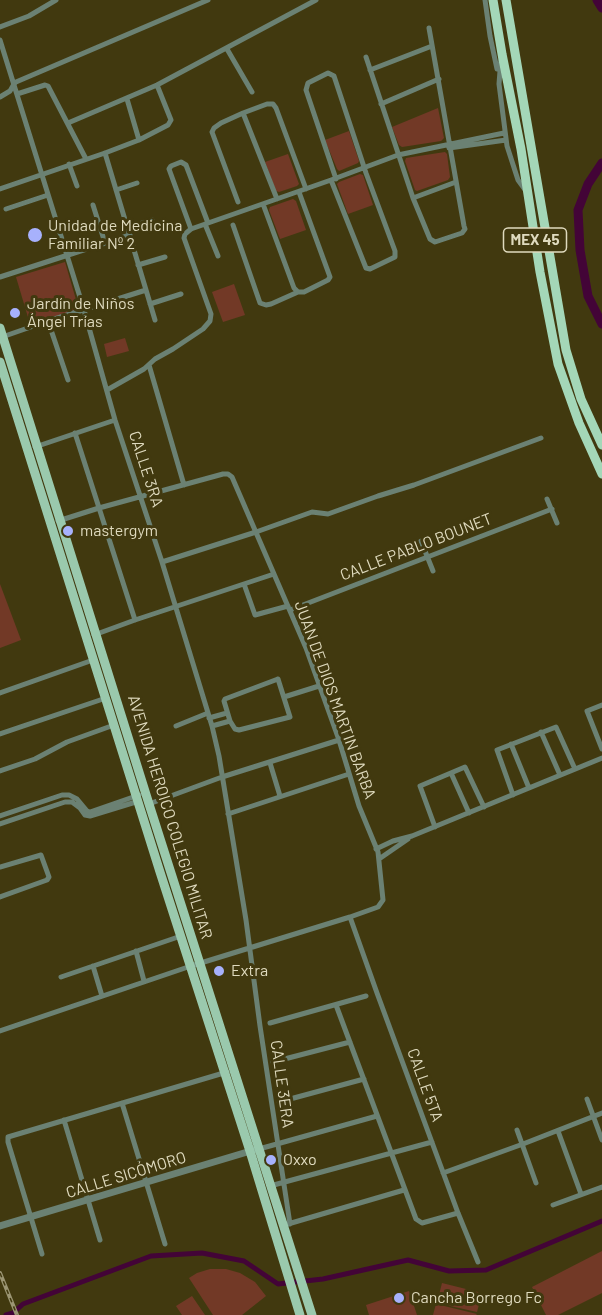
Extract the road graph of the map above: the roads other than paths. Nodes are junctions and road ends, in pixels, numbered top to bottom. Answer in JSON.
{"nodes":[{"id":1,"x":56,"y":0,"type":"edge"},
{"id":2,"x":208,"y":0,"type":"edge"},
{"id":3,"x":316,"y":0,"type":"edge"},
{"id":4,"x":479,"y":0,"type":"edge"},
{"id":5,"x":485,"y":0,"type":"edge"},
{"id":6,"x":494,"y":0,"type":"edge"},
{"id":7,"x":506,"y":0,"type":"edge"},
{"id":8,"x":486,"y":10,"type":"junction"},
{"id":9,"x":0,"y":27,"type":"edge"},
{"id":10,"x":429,"y":28,"type":"dead end"},
{"id":11,"x":0,"y":40,"type":"edge"},
{"id":12,"x":432,"y":46,"type":"junction"},
{"id":13,"x":227,"y":48,"type":"junction"},
{"id":14,"x":502,"y":54,"type":"junction"},
{"id":15,"x":366,"y":57,"type":"dead end"},
{"id":16,"x":370,"y":70,"type":"junction"},
{"id":17,"x":499,"y":76,"type":"junction"},
{"id":18,"x":438,"y":79,"type":"junction"},
{"id":19,"x":14,"y":84,"type":"junction"},
{"id":20,"x":158,"y":85,"type":"junction"},
{"id":21,"x":252,"y":92,"type":"dead end"},
{"id":22,"x":16,"y":94,"type":"junction"},
{"id":23,"x":0,"y":97,"type":"edge"},
{"id":24,"x":127,"y":99,"type":"junction"},
{"id":25,"x":381,"y":104,"type":"junction"},
{"id":26,"x":243,"y":113,"type":"junction"},
{"id":27,"x":68,"y":123,"type":"junction"},
{"id":28,"x":504,"y":133,"type":"junction"},
{"id":29,"x":139,"y":140,"type":"junction"},
{"id":30,"x":506,"y":140,"type":"junction"},
{"id":31,"x":476,"y":142,"type":"junction"},
{"id":32,"x":450,"y":146,"type":"junction"},
{"id":33,"x":105,"y":153,"type":"junction"},
{"id":34,"x":398,"y":155,"type":"junction"},
{"id":35,"x":86,"y":159,"type":"junction"},
{"id":36,"x":69,"y":164,"type":"junction"},
{"id":37,"x":365,"y":168,"type":"junction"},
{"id":38,"x":41,"y":174,"type":"junction"},
{"id":39,"x":334,"y":179,"type":"junction"},
{"id":40,"x":456,"y":182,"type":"junction"},
{"id":41,"x":137,"y":183,"type":"dead end"},
{"id":42,"x":77,"y":186,"type":"dead end"},
{"id":43,"x":0,"y":189,"type":"edge"},
{"id":44,"x":306,"y":189,"type":"junction"},
{"id":45,"x":116,"y":190,"type":"junction"},
{"id":46,"x":299,"y":192,"type":"junction"},
{"id":47,"x":528,"y":192,"type":"junction"},
{"id":48,"x":48,"y":195,"type":"junction"},
{"id":49,"x":413,"y":198,"type":"junction"},
{"id":50,"x":277,"y":200,"type":"junction"},
{"id":51,"x":238,"y":202,"type":"dead end"},
{"id":52,"x":262,"y":204,"type":"junction"},
{"id":53,"x":93,"y":205,"type":"dead end"},
{"id":54,"x":6,"y":209,"type":"dead end"},
{"id":55,"x":152,"y":220,"type":"dead end"},
{"id":56,"x":206,"y":223,"type":"junction"},
{"id":57,"x":233,"y":225,"type":"dead end"},
{"id":58,"x":127,"y":228,"type":"junction"},
{"id":59,"x":191,"y":229,"type":"junction"},
{"id":60,"x":130,"y":236,"type":"junction"},
{"id":61,"x":105,"y":243,"type":"junction"},
{"id":62,"x":67,"y":255,"type":"junction"},
{"id":63,"x":218,"y":256,"type":"dead end"},
{"id":64,"x":165,"y":257,"type":"dead end"},
{"id":65,"x":138,"y":265,"type":"junction"},
{"id":66,"x":0,"y":277,"type":"edge"},
{"id":67,"x":146,"y":290,"type":"junction"},
{"id":68,"x":298,"y":292,"type":"junction"},
{"id":69,"x":181,"y":294,"type":"dead end"},
{"id":70,"x":150,"y":304,"type":"junction"},
{"id":71,"x":84,"y":310,"type":"junction"},
{"id":72,"x":155,"y":320,"type":"dead end"},
{"id":73,"x":48,"y":321,"type":"junction"},
{"id":74,"x":1,"y":334,"type":"edge"},
{"id":75,"x":0,"y":362,"type":"edge"},
{"id":76,"x":149,"y":365,"type":"junction"},
{"id":77,"x":68,"y":380,"type":"dead end"},
{"id":78,"x":107,"y":390,"type":"junction"},
{"id":79,"x":115,"y":420,"type":"junction"},
{"id":80,"x":75,"y":433,"type":"junction"},
{"id":81,"x":541,"y":438,"type":"dead end"},
{"id":82,"x":602,"y":446,"type":"edge"},
{"id":83,"x":33,"y":447,"type":"junction"},
{"id":84,"x":602,"y":474,"type":"edge"},
{"id":85,"x":184,"y":485,"type":"junction"},
{"id":86,"x":141,"y":497,"type":"junction"},
{"id":87,"x":547,"y":499,"type":"dead end"},
{"id":88,"x":99,"y":508,"type":"junction"},
{"id":89,"x":552,"y":509,"type":"junction"},
{"id":90,"x":56,"y":522,"type":"junction"},
{"id":91,"x":557,"y":523,"type":"dead end"},
{"id":92,"x":256,"y":532,"type":"junction"},
{"id":93,"x":421,"y":541,"type":"dead end"},
{"id":94,"x":428,"y":558,"type":"junction"},
{"id":95,"x":162,"y":562,"type":"junction"},
{"id":96,"x":433,"y":571,"type":"dead end"},
{"id":97,"x":274,"y":574,"type":"junction"},
{"id":98,"x":244,"y":584,"type":"junction"},
{"id":99,"x":175,"y":607,"type":"junction"},
{"id":100,"x":289,"y":608,"type":"junction"},
{"id":101,"x":135,"y":620,"type":"junction"},
{"id":102,"x":91,"y":636,"type":"junction"},
{"id":103,"x":93,"y":660,"type":"junction"},
{"id":104,"x":319,"y":686,"type":"junction"},
{"id":105,"x":0,"y":693,"type":"edge"},
{"id":106,"x":111,"y":697,"type":"junction"},
{"id":107,"x":284,"y":697,"type":"junction"},
{"id":108,"x":602,"y":706,"type":"edge"},
{"id":109,"x":227,"y":712,"type":"junction"},
{"id":110,"x":209,"y":715,"type":"junction"},
{"id":111,"x":230,"y":721,"type":"junction"},
{"id":112,"x":114,"y":725,"type":"junction"},
{"id":113,"x":176,"y":726,"type":"dead end"},
{"id":114,"x":212,"y":726,"type":"junction"},
{"id":115,"x":541,"y":732,"type":"junction"},
{"id":116,"x":0,"y":734,"type":"edge"},
{"id":117,"x":339,"y":740,"type":"junction"},
{"id":118,"x":511,"y":744,"type":"junction"},
{"id":119,"x":602,"y":748,"type":"edge"},
{"id":120,"x":602,"y":758,"type":"edge"},
{"id":121,"x":270,"y":763,"type":"junction"},
{"id":122,"x":575,"y":769,"type":"junction"},
{"id":123,"x":0,"y":771,"type":"edge"},
{"id":124,"x":451,"y":773,"type":"junction"},
{"id":125,"x":349,"y":774,"type":"junction"},
{"id":126,"x":560,"y":776,"type":"junction"},
{"id":127,"x":222,"y":777,"type":"junction"},
{"id":128,"x":529,"y":788,"type":"junction"},
{"id":129,"x":513,"y":795,"type":"junction"},
{"id":130,"x":280,"y":796,"type":"junction"},
{"id":131,"x":72,"y":799,"type":"junction"},
{"id":132,"x":143,"y":799,"type":"junction"},
{"id":133,"x":484,"y":807,"type":"junction"},
{"id":134,"x":469,"y":813,"type":"junction"},
{"id":135,"x":228,"y":814,"type":"junction"},
{"id":136,"x":0,"y":816,"type":"edge"},
{"id":137,"x":0,"y":824,"type":"edge"},
{"id":138,"x":435,"y":827,"type":"junction"},
{"id":139,"x":412,"y":836,"type":"junction"},
{"id":140,"x":376,"y":849,"type":"junction"},
{"id":141,"x":379,"y":859,"type":"junction"},
{"id":142,"x":0,"y":867,"type":"edge"},
{"id":143,"x":0,"y":897,"type":"edge"},
{"id":144,"x":350,"y":917,"type":"junction"},
{"id":145,"x":180,"y":936,"type":"junction"},
{"id":146,"x":249,"y":948,"type":"junction"},
{"id":147,"x":135,"y":951,"type":"junction"},
{"id":148,"x":195,"y":965,"type":"junction"},
{"id":149,"x":93,"y":966,"type":"junction"},
{"id":150,"x":61,"y":977,"type":"dead end"},
{"id":151,"x":144,"y":981,"type":"junction"},
{"id":152,"x":102,"y":996,"type":"junction"},
{"id":153,"x":366,"y":996,"type":"dead end"},
{"id":154,"x":336,"y":1005,"type":"junction"},
{"id":155,"x":270,"y":1023,"type":"dead end"},
{"id":156,"x":0,"y":1031,"type":"edge"},
{"id":157,"x":350,"y":1042,"type":"junction"},
{"id":158,"x":273,"y":1062,"type":"dead end"},
{"id":159,"x":230,"y":1071,"type":"junction"},
{"id":160,"x":364,"y":1079,"type":"junction"},
{"id":161,"x":587,"y":1099,"type":"dead end"},
{"id":162,"x":279,"y":1102,"type":"dead end"},
{"id":163,"x":122,"y":1103,"type":"junction"},
{"id":164,"x":602,"y":1113,"type":"edge"},
{"id":165,"x":377,"y":1116,"type":"junction"},
{"id":166,"x":593,"y":1116,"type":"junction"},
{"id":167,"x":64,"y":1120,"type":"junction"},
{"id":168,"x":518,"y":1130,"type":"dead end"},
{"id":169,"x":558,"y":1131,"type":"junction"},
{"id":170,"x":602,"y":1140,"type":"edge"},
{"id":171,"x":432,"y":1142,"type":"junction"},
{"id":172,"x":277,"y":1143,"type":"junction"},
{"id":173,"x":523,"y":1144,"type":"junction"},
{"id":174,"x":254,"y":1150,"type":"junction"},
{"id":175,"x":392,"y":1153,"type":"junction"},
{"id":176,"x":443,"y":1173,"type":"junction"},
{"id":177,"x":283,"y":1182,"type":"junction"},
{"id":178,"x":146,"y":1183,"type":"junction"},
{"id":179,"x":536,"y":1184,"type":"dead end"},
{"id":180,"x":270,"y":1186,"type":"junction"},
{"id":181,"x":602,"y":1187,"type":"edge"},
{"id":182,"x":404,"y":1190,"type":"junction"},
{"id":183,"x":581,"y":1194,"type":"junction"},
{"id":184,"x":89,"y":1201,"type":"junction"},
{"id":185,"x":554,"y":1205,"type":"dead end"},
{"id":186,"x":458,"y":1213,"type":"junction"},
{"id":187,"x":31,"y":1218,"type":"junction"},
{"id":188,"x":287,"y":1225,"type":"junction"},
{"id":189,"x":0,"y":1226,"type":"edge"},
{"id":190,"x":100,"y":1240,"type":"dead end"},
{"id":191,"x":165,"y":1244,"type":"dead end"},
{"id":192,"x":42,"y":1254,"type":"dead end"},
{"id":193,"x":478,"y":1262,"type":"dead end"},
{"id":194,"x":300,"y":1315,"type":"edge"},
{"id":195,"x":312,"y":1315,"type":"edge"}],
"edges":[{"from":1,"to":9,"type":"street"},
{"from":2,"to":19,"type":"street"},
{"from":3,"to":13,"type":"street"},
{"from":4,"to":8,"type":"street"},
{"from":5,"to":8,"type":"street"},
{"from":6,"to":14,"type":"highway","number":"MEX 45"},
{"from":7,"to":82,"type":"highway","number":"MEX 45"},
{"from":8,"to":17,"type":"street"},
{"from":10,"to":12,"type":"street"},
{"from":11,"to":19,"type":"street","name":"CALLE 3RA"},
{"from":12,"to":16,"type":"street"},
{"from":12,"to":18,"type":"street"},
{"from":13,"to":20,"type":"street"},
{"from":13,"to":21,"type":"street"},
{"from":14,"to":17,"type":"street"},
{"from":14,"to":47,"type":"highway","number":"MEX 45"},
{"from":15,"to":16,"type":"street"},
{"from":16,"to":25,"type":"street"},
{"from":17,"to":28,"type":"street"},
{"from":18,"to":25,"type":"street"},
{"from":18,"to":32,"type":"street"},
{"from":19,"to":22,"type":"street","name":"CALLE 3RA"},
{"from":19,"to":23,"type":"street"},
{"from":20,"to":24,"type":"street"},
{"from":20,"to":29,"type":"street"},
{"from":22,"to":27,"type":"street"},
{"from":22,"to":38,"type":"street","name":"CALLE 3RA"},
{"from":24,"to":27,"type":"street"},
{"from":24,"to":29,"type":"street"},
{"from":25,"to":34,"type":"street"},
{"from":26,"to":44,"type":"street"},
{"from":26,"to":50,"type":"street"},
{"from":26,"to":51,"type":"street"},
{"from":27,"to":35,"type":"street"},
{"from":28,"to":30,"type":"street"},
{"from":28,"to":31,"type":"street"},
{"from":29,"to":33,"type":"street"},
{"from":30,"to":31,"type":"street"},
{"from":30,"to":47,"type":"street"},
{"from":31,"to":32,"type":"street"},
{"from":32,"to":34,"type":"street"},
{"from":32,"to":40,"type":"street"},
{"from":33,"to":35,"type":"street"},
{"from":33,"to":45,"type":"street"},
{"from":34,"to":37,"type":"street"},
{"from":34,"to":49,"type":"street"},
{"from":35,"to":36,"type":"street"},
{"from":36,"to":38,"type":"street"},
{"from":36,"to":42,"type":"street"},
{"from":37,"to":39,"type":"street"},
{"from":37,"to":39,"type":"street"},
{"from":37,"to":39,"type":"street"},
{"from":38,"to":43,"type":"street"},
{"from":38,"to":48,"type":"street","name":"CALLE 3RA"},
{"from":39,"to":44,"type":"street"},
{"from":40,"to":49,"type":"street"},
{"from":40,"to":49,"type":"street"},
{"from":41,"to":45,"type":"street"},
{"from":44,"to":46,"type":"street"},
{"from":45,"to":58,"type":"street"},
{"from":46,"to":50,"type":"street"},
{"from":46,"to":68,"type":"street"},
{"from":47,"to":84,"type":"highway","number":"MEX 45"},
{"from":48,"to":54,"type":"street"},
{"from":48,"to":62,"type":"street","name":"CALLE 3RA"},
{"from":50,"to":52,"type":"street"},
{"from":52,"to":56,"type":"street"},
{"from":52,"to":68,"type":"street"},
{"from":53,"to":61,"type":"street"},
{"from":55,"to":58,"type":"street"},
{"from":56,"to":59,"type":"street"},
{"from":56,"to":59,"type":"street"},
{"from":56,"to":63,"type":"street"},
{"from":57,"to":68,"type":"street"},
{"from":58,"to":60,"type":"street"},
{"from":59,"to":76,"type":"street"},
{"from":60,"to":61,"type":"street"},
{"from":60,"to":65,"type":"street"},
{"from":61,"to":62,"type":"street"},
{"from":62,"to":66,"type":"street"},
{"from":62,"to":71,"type":"street","name":"CALLE 3RA"},
{"from":64,"to":65,"type":"street"},
{"from":65,"to":67,"type":"street"},
{"from":67,"to":70,"type":"street"},
{"from":67,"to":71,"type":"street"},
{"from":69,"to":70,"type":"street"},
{"from":70,"to":72,"type":"street"},
{"from":71,"to":73,"type":"street"},
{"from":71,"to":78,"type":"street","name":"CALLE 3RA"},
{"from":73,"to":74,"type":"street"},
{"from":73,"to":77,"type":"street"},
{"from":74,"to":83,"type":"main road","name":"AVENIDA HEROICO COLEGIO MILITAR"},
{"from":75,"to":83,"type":"main road","name":"AVENIDA HEROICO COLEGIO MILITAR"},
{"from":76,"to":78,"type":"street"},
{"from":76,"to":85,"type":"street"},
{"from":78,"to":79,"type":"street","name":"CALLE 3RA"},
{"from":79,"to":80,"type":"street"},
{"from":79,"to":86,"type":"street","name":"CALLE 3RA"},
{"from":80,"to":83,"type":"street"},
{"from":80,"to":88,"type":"street"},
{"from":81,"to":92,"type":"street"},
{"from":83,"to":90,"type":"main road","name":"AVENIDA HEROICO COLEGIO MILITAR"},
{"from":85,"to":86,"type":"street"},
{"from":85,"to":92,"type":"street","name":"JUAN DE DIOS MARTIN BARBA"},
{"from":86,"to":88,"type":"street"},
{"from":86,"to":95,"type":"street","name":"CALLE 3RA"},
{"from":87,"to":89,"type":"street"},
{"from":88,"to":90,"type":"street"},
{"from":88,"to":101,"type":"street"},
{"from":89,"to":91,"type":"street"},
{"from":89,"to":94,"type":"street","name":"CALLE PABLO BOUNET"},
{"from":90,"to":102,"type":"main road","name":"AVENIDA HEROICO COLEGIO MILITAR"},
{"from":92,"to":95,"type":"street"},
{"from":92,"to":97,"type":"street","name":"JUAN DE DIOS MARTIN BARBA"},
{"from":93,"to":94,"type":"street"},
{"from":94,"to":96,"type":"street"},
{"from":94,"to":100,"type":"street","name":"CALLE PABLO BOUNET"},
{"from":95,"to":99,"type":"street","name":"CALLE 3RA"},
{"from":97,"to":98,"type":"street"},
{"from":97,"to":100,"type":"street","name":"JUAN DE DIOS MARTIN BARBA"},
{"from":98,"to":99,"type":"street"},
{"from":98,"to":100,"type":"street","name":"CALLE PABLO BOUNET"},
{"from":99,"to":101,"type":"street"},
{"from":99,"to":110,"type":"street","name":"CALLE 3RA"},
{"from":100,"to":104,"type":"street","name":"JUAN DE DIOS MARTIN BARBA"},
{"from":101,"to":102,"type":"street"},
{"from":102,"to":103,"type":"main road","name":"AVENIDA HEROICO COLEGIO MILITAR"},
{"from":102,"to":106,"type":"main road","name":"AVENIDA HEROICO COLEGIO MILITAR"},
{"from":103,"to":105,"type":"street"},
{"from":103,"to":106,"type":"main road","name":"AVENIDA HEROICO COLEGIO MILITAR"},
{"from":104,"to":107,"type":"street"},
{"from":104,"to":117,"type":"street","name":"JUAN DE DIOS MARTIN BARBA"},
{"from":106,"to":112,"type":"main road","name":"AVENIDA HEROICO COLEGIO MILITAR"},
{"from":106,"to":116,"type":"street"},
{"from":106,"to":132,"type":"main road","name":"AVENIDA HEROICO COLEGIO MILITAR"},
{"from":107,"to":109,"type":"street"},
{"from":107,"to":111,"type":"street"},
{"from":108,"to":119,"type":"street"},
{"from":109,"to":110,"type":"street"},
{"from":109,"to":111,"type":"street"},
{"from":110,"to":113,"type":"street"},
{"from":110,"to":114,"type":"street","name":"CALLE 3RA"},
{"from":111,"to":114,"type":"street"},
{"from":112,"to":123,"type":"street"},
{"from":112,"to":132,"type":"main road","name":"AVENIDA HEROICO COLEGIO MILITAR"},
{"from":114,"to":127,"type":"street","name":"CALLE 3RA"},
{"from":115,"to":118,"type":"street"},
{"from":115,"to":122,"type":"street"},
{"from":115,"to":126,"type":"street"},
{"from":117,"to":121,"type":"street"},
{"from":117,"to":125,"type":"street","name":"JUAN DE DIOS MARTIN BARBA"},
{"from":118,"to":128,"type":"street"},
{"from":118,"to":129,"type":"street"},
{"from":120,"to":122,"type":"street"},
{"from":121,"to":127,"type":"street"},
{"from":121,"to":130,"type":"street"},
{"from":122,"to":126,"type":"street"},
{"from":124,"to":133,"type":"street"},
{"from":124,"to":134,"type":"street"},
{"from":124,"to":138,"type":"street"},
{"from":125,"to":130,"type":"street"},
{"from":125,"to":140,"type":"street","name":"JUAN DE DIOS MARTIN BARBA"},
{"from":126,"to":128,"type":"street"},
{"from":127,"to":132,"type":"street"},
{"from":127,"to":135,"type":"street","name":"CALLE 3RA"},
{"from":128,"to":129,"type":"street"},
{"from":129,"to":133,"type":"street"},
{"from":130,"to":135,"type":"street"},
{"from":131,"to":132,"type":"street"},
{"from":131,"to":136,"type":"street"},
{"from":131,"to":137,"type":"street"},
{"from":132,"to":145,"type":"main road","name":"AVENIDA HEROICO COLEGIO MILITAR"},
{"from":132,"to":148,"type":"main road","name":"AVENIDA HEROICO COLEGIO MILITAR"},
{"from":133,"to":134,"type":"street"},
{"from":134,"to":138,"type":"street"},
{"from":135,"to":146,"type":"street","name":"CALLE 3RA"},
{"from":138,"to":139,"type":"street"},
{"from":139,"to":140,"type":"street"},
{"from":139,"to":141,"type":"street"},
{"from":140,"to":141,"type":"street","name":"JUAN DE DIOS MARTIN BARBA"},
{"from":141,"to":144,"type":"street","name":"JUAN DE DIOS MARTIN BARBA"},
{"from":142,"to":143,"type":"street"},
{"from":144,"to":146,"type":"street"},
{"from":144,"to":171,"type":"street","name":"CALLE 5TA"},
{"from":145,"to":147,"type":"street"},
{"from":145,"to":148,"type":"main road","name":"AVENIDA HEROICO COLEGIO MILITAR"},
{"from":146,"to":148,"type":"street"},
{"from":146,"to":172,"type":"street","name":"CALLE 3ERA"},
{"from":147,"to":149,"type":"street"},
{"from":147,"to":151,"type":"street"},
{"from":148,"to":151,"type":"street"},
{"from":148,"to":159,"type":"main road","name":"AVENIDA HEROICO COLEGIO MILITAR"},
{"from":149,"to":150,"type":"street"},
{"from":149,"to":152,"type":"street"},
{"from":151,"to":152,"type":"street"},
{"from":152,"to":156,"type":"street"},
{"from":153,"to":154,"type":"street"},
{"from":154,"to":155,"type":"street"},
{"from":154,"to":157,"type":"street"},
{"from":157,"to":158,"type":"street"},
{"from":157,"to":160,"type":"street"},
{"from":159,"to":163,"type":"street"},
{"from":159,"to":174,"type":"main road","name":"AVENIDA HEROICO COLEGIO MILITAR"},
{"from":160,"to":162,"type":"street"},
{"from":160,"to":165,"type":"street"},
{"from":161,"to":166,"type":"street"},
{"from":163,"to":167,"type":"street"},
{"from":163,"to":178,"type":"street"},
{"from":164,"to":166,"type":"street"},
{"from":165,"to":172,"type":"street"},
{"from":165,"to":175,"type":"street"},
{"from":166,"to":169,"type":"street"},
{"from":166,"to":170,"type":"street"},
{"from":167,"to":184,"type":"street"},
{"from":167,"to":187,"type":"street"},
{"from":168,"to":173,"type":"street"},
{"from":169,"to":173,"type":"street"},
{"from":169,"to":183,"type":"street"},
{"from":171,"to":175,"type":"street"},
{"from":171,"to":176,"type":"street","name":"CALLE 5TA"},
{"from":172,"to":174,"type":"street"},
{"from":172,"to":177,"type":"street","name":"CALLE 3ERA"},
{"from":173,"to":176,"type":"street"},
{"from":173,"to":179,"type":"street"},
{"from":174,"to":178,"type":"street","name":"CALLE SICÓMORO"},
{"from":174,"to":180,"type":"main road","name":"AVENIDA HEROICO COLEGIO MILITAR"},
{"from":174,"to":194,"type":"main road","name":"AVENIDA HEROICO COLEGIO MILITAR"},
{"from":175,"to":177,"type":"street"},
{"from":175,"to":182,"type":"street"},
{"from":176,"to":186,"type":"street","name":"CALLE 5TA"},
{"from":177,"to":180,"type":"street"},
{"from":177,"to":188,"type":"street","name":"CALLE 3ERA"},
{"from":178,"to":184,"type":"street","name":"CALLE SICÓMORO"},
{"from":178,"to":191,"type":"street"},
{"from":180,"to":188,"type":"main road","name":"AVENIDA HEROICO COLEGIO MILITAR"},
{"from":181,"to":183,"type":"street"},
{"from":182,"to":186,"type":"street"},
{"from":182,"to":188,"type":"street"},
{"from":183,"to":185,"type":"street"},
{"from":184,"to":187,"type":"street","name":"CALLE SICÓMORO"},
{"from":184,"to":190,"type":"street"},
{"from":186,"to":193,"type":"street","name":"CALLE 5TA"},
{"from":187,"to":189,"type":"street","name":"CALLE SICÓMORO"},
{"from":187,"to":192,"type":"street"},
{"from":188,"to":195,"type":"main road","name":"AVENIDA HEROICO COLEGIO MILITAR"}]}
